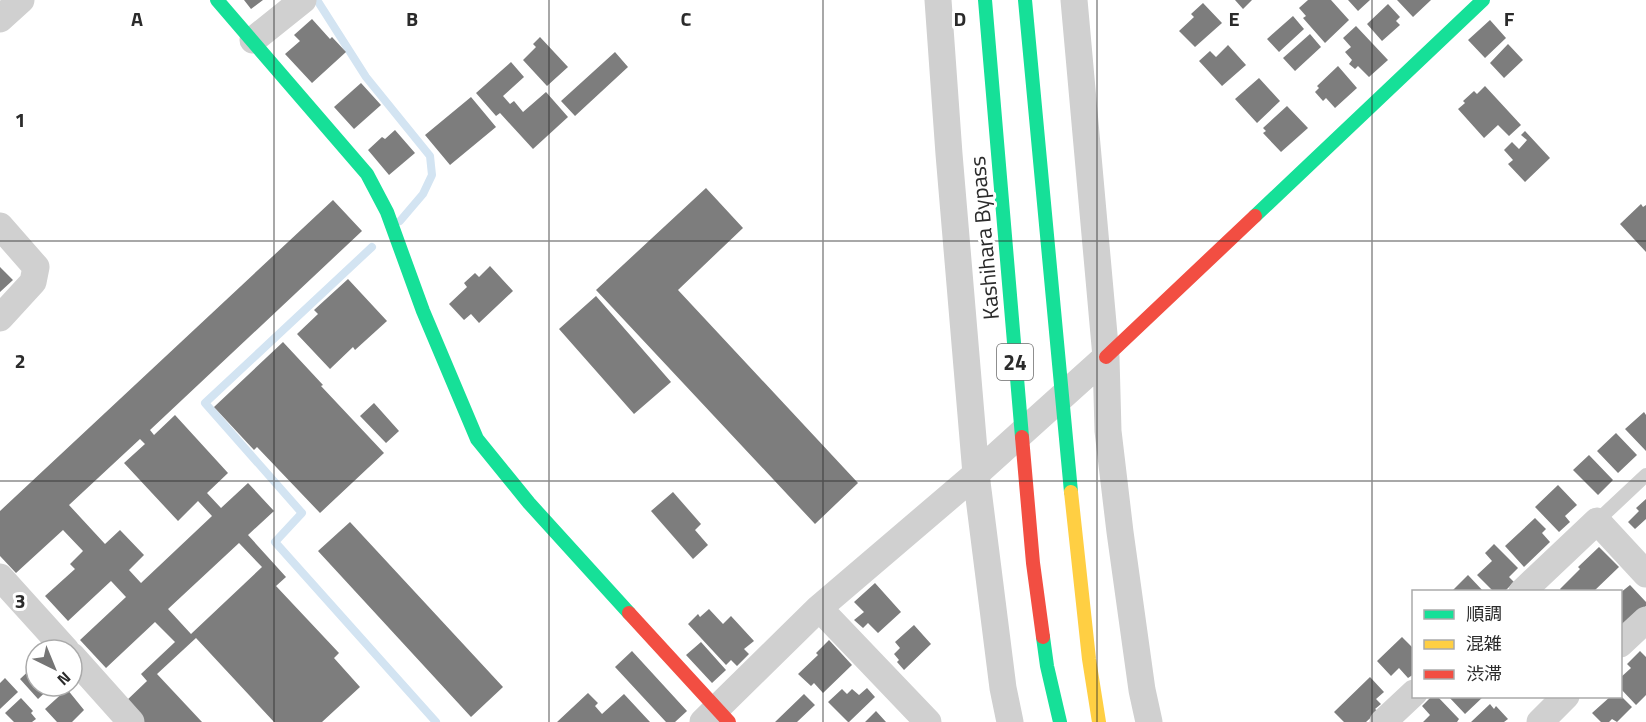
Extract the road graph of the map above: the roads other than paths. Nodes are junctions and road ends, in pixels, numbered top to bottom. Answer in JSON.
{"nodes":[{"id":1,"x":21,"y":0,"type":"edge"},
{"id":2,"x":218,"y":0,"type":"edge"},
{"id":3,"x":303,"y":0,"type":"edge"},
{"id":4,"x":938,"y":0,"type":"edge"},
{"id":5,"x":985,"y":0,"type":"edge"},
{"id":6,"x":1025,"y":0,"type":"edge"},
{"id":7,"x":1074,"y":0,"type":"edge"},
{"id":8,"x":1483,"y":0,"type":"edge"},
{"id":9,"x":0,"y":19,"type":"edge"},
{"id":10,"x":253,"y":40,"type":"junction"},
{"id":11,"x":0,"y":226,"type":"edge"},
{"id":12,"x":0,"y":318,"type":"edge"},
{"id":13,"x":1106,"y":357,"type":"junction"},
{"id":14,"x":1062,"y":397,"type":"junction"},
{"id":15,"x":1021,"y":432,"type":"junction"},
{"id":16,"x":976,"y":474,"type":"junction"},
{"id":17,"x":1646,"y":475,"type":"edge"},
{"id":18,"x":1598,"y":521,"type":"junction"},
{"id":19,"x":1646,"y":574,"type":"edge"},
{"id":20,"x":0,"y":577,"type":"edge"},
{"id":21,"x":1523,"y":590,"type":"edge"},
{"id":22,"x":819,"y":608,"type":"junction"},
{"id":23,"x":1646,"y":620,"type":"edge"},
{"id":24,"x":55,"y":638,"type":"edge"},
{"id":25,"x":1622,"y":642,"type":"edge"},
{"id":26,"x":84,"y":670,"type":"edge"},
{"id":27,"x":1412,"y":694,"type":"edge"},
{"id":28,"x":1564,"y":698,"type":"edge"},
{"id":29,"x":716,"y":718,"type":"edge"},
{"id":30,"x":131,"y":722,"type":"edge"},
{"id":31,"x":928,"y":722,"type":"edge"},
{"id":32,"x":1010,"y":722,"type":"edge"},
{"id":33,"x":1059,"y":722,"type":"edge"},
{"id":34,"x":1099,"y":722,"type":"edge"},
{"id":35,"x":1149,"y":722,"type":"edge"},
{"id":36,"x":1383,"y":722,"type":"edge"},
{"id":37,"x":1540,"y":722,"type":"edge"}],
"edges":[{"from":1,"to":9,"type":"street"},
{"from":2,"to":10,"type":"main road"},
{"from":3,"to":10,"type":"street"},
{"from":4,"to":16,"type":"street"},
{"from":5,"to":15,"type":"main road","name":"Kashihara Bypass","number":"24"},
{"from":6,"to":14,"type":"main road","number":"24"},
{"from":7,"to":13,"type":"street"},
{"from":8,"to":13,"type":"main road"},
{"from":10,"to":29,"type":"main road"},
{"from":11,"to":12,"type":"street"},
{"from":13,"to":14,"type":"street"},
{"from":13,"to":35,"type":"street"},
{"from":14,"to":15,"type":"street"},
{"from":14,"to":34,"type":"main road","number":"24"},
{"from":15,"to":16,"type":"street"},
{"from":15,"to":33,"type":"main road","name":"Kashihara Bypass","number":"24"},
{"from":16,"to":22,"type":"street"},
{"from":16,"to":32,"type":"street"},
{"from":17,"to":18,"type":"lane"},
{"from":18,"to":19,"type":"street"},
{"from":18,"to":21,"type":"street"},
{"from":20,"to":24,"type":"street"},
{"from":22,"to":29,"type":"street"},
{"from":22,"to":31,"type":"street"},
{"from":23,"to":25,"type":"street"},
{"from":26,"to":30,"type":"street"},
{"from":27,"to":36,"type":"street"},
{"from":28,"to":37,"type":"street"}]}
